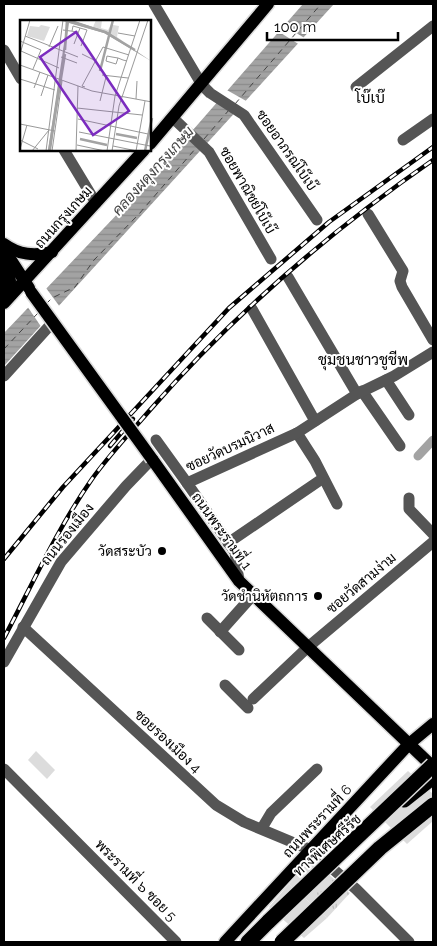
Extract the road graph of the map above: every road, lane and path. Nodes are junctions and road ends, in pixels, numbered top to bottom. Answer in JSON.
{"nodes":[{"id":1,"x":154,"y":4,"type":"edge"},
{"id":2,"x":268,"y":4,"type":"edge"},
{"id":3,"x":433,"y":26,"type":"edge"},
{"id":4,"x":4,"y":50,"type":"edge"},
{"id":5,"x":20,"y":77,"type":"edge"},
{"id":6,"x":356,"y":87,"type":"dead end"},
{"id":7,"x":206,"y":89,"type":"junction"},
{"id":8,"x":433,"y":119,"type":"edge"},
{"id":9,"x":178,"y":122,"type":"junction"},
{"id":10,"x":403,"y":140,"type":"dead end"},
{"id":11,"x":151,"y":143,"type":"edge"},
{"id":12,"x":65,"y":151,"type":"edge"},
{"id":13,"x":143,"y":151,"type":"edge"},
{"id":14,"x":96,"y":203,"type":"junction"},
{"id":15,"x":368,"y":214,"type":"dead end"},
{"id":16,"x":317,"y":220,"type":"dead end"},
{"id":17,"x":4,"y":244,"type":"edge"},
{"id":18,"x":4,"y":251,"type":"edge"},
{"id":19,"x":52,"y":252,"type":"junction"},
{"id":20,"x":271,"y":259,"type":"dead end"},
{"id":21,"x":288,"y":278,"type":"dead end"},
{"id":22,"x":28,"y":287,"type":"junction"},
{"id":23,"x":4,"y":303,"type":"edge"},
{"id":24,"x":252,"y":309,"type":"dead end"},
{"id":25,"x":53,"y":322,"type":"junction"},
{"id":26,"x":433,"y":340,"type":"edge"},
{"id":27,"x":433,"y":352,"type":"edge"},
{"id":28,"x":4,"y":376,"type":"edge"},
{"id":29,"x":386,"y":380,"type":"junction"},
{"id":30,"x":360,"y":392,"type":"junction"},
{"id":31,"x":409,"y":415,"type":"dead end"},
{"id":32,"x":315,"y":421,"type":"junction"},
{"id":33,"x":297,"y":433,"type":"junction"},
{"id":34,"x":156,"y":440,"type":"dead end"},
{"id":35,"x":400,"y":446,"type":"dead end"},
{"id":36,"x":152,"y":459,"type":"junction"},
{"id":37,"x":319,"y":482,"type":"dead end"},
{"id":38,"x":187,"y":483,"type":"junction"},
{"id":39,"x":409,"y":498,"type":"dead end"},
{"id":40,"x":337,"y":504,"type":"dead end"},
{"id":41,"x":433,"y":534,"type":"edge"},
{"id":42,"x":228,"y":542,"type":"junction"},
{"id":43,"x":433,"y":542,"type":"edge"},
{"id":44,"x":235,"y":576,"type":"junction"},
{"id":45,"x":253,"y":595,"type":"junction"},
{"id":46,"x":207,"y":618,"type":"dead end"},
{"id":47,"x":23,"y":627,"type":"junction"},
{"id":48,"x":220,"y":632,"type":"junction"},
{"id":49,"x":308,"y":647,"type":"junction"},
{"id":50,"x":239,"y":650,"type":"dead end"},
{"id":51,"x":4,"y":662,"type":"edge"},
{"id":52,"x":224,"y":685,"type":"dead end"},
{"id":53,"x":433,"y":724,"type":"edge"},
{"id":54,"x":409,"y":744,"type":"junction"},
{"id":55,"x":433,"y":766,"type":"edge"},
{"id":56,"x":4,"y":768,"type":"edge"},
{"id":57,"x":317,"y":769,"type":"dead end"},
{"id":58,"x":433,"y":777,"type":"edge"},
{"id":59,"x":433,"y":805,"type":"edge"},
{"id":60,"x":262,"y":828,"type":"junction"},
{"id":61,"x":366,"y":830,"type":"junction"},
{"id":62,"x":311,"y":850,"type":"junction"},
{"id":63,"x":176,"y":942,"type":"edge"},
{"id":64,"x":225,"y":942,"type":"edge"},
{"id":65,"x":248,"y":942,"type":"edge"},
{"id":66,"x":282,"y":942,"type":"edge"},
{"id":67,"x":409,"y":942,"type":"edge"}],
"edges":[{"from":1,"to":7,"type":"street"},
{"from":2,"to":7,"type":"main road"},
{"from":3,"to":6,"type":"street"},
{"from":4,"to":5,"type":"street"},
{"from":7,"to":9,"type":"main road"},
{"from":7,"to":16,"type":"street","name":"ซอยอาภรณ์โบ๊เบ๊"},
{"from":8,"to":10,"type":"street"},
{"from":9,"to":11,"type":"main road"},
{"from":9,"to":20,"type":"street","name":"ซอยพาณิชย์โบ๊เบ๊"},
{"from":12,"to":14,"type":"street"},
{"from":13,"to":14,"type":"main road","name":"ถนนกรุงเกษม"},
{"from":14,"to":19,"type":"main road","name":"ถนนกรุงเกษม"},
{"from":15,"to":26,"type":"street"},
{"from":17,"to":19,"type":"main road"},
{"from":18,"to":22,"type":"main road","name":"ถนนพระรามที่ 1"},
{"from":18,"to":23,"type":"main road"},
{"from":19,"to":22,"type":"main road","name":"ถนนกรุงเกษม"},
{"from":21,"to":30,"type":"street"},
{"from":22,"to":23,"type":"main road","name":"ถนนกรุงเกษม"},
{"from":22,"to":25,"type":"main road","name":"ถนนพระรามที่ 1","bridge":true},
{"from":24,"to":32,"type":"street"},
{"from":25,"to":28,"type":"street"},
{"from":25,"to":36,"type":"main road","name":"ถนนพระรามที่ 1","bridge":true},
{"from":27,"to":29,"type":"street","name":"ซอยวัดบรมนิวาส"},
{"from":29,"to":30,"type":"street","name":"ซอยวัดบรมนิวาส"},
{"from":29,"to":31,"type":"street"},
{"from":30,"to":32,"type":"street","name":"ซอยวัดบรมนิวาส"},
{"from":30,"to":35,"type":"street"},
{"from":32,"to":33,"type":"street","name":"ซอยวัดบรมนิวาส"},
{"from":33,"to":38,"type":"street","name":"ซอยวัดบรมนิวาส"},
{"from":33,"to":40,"type":"street","name":"ซอยวัดบรมนิวาส"},
{"from":34,"to":38,"type":"street"},
{"from":36,"to":44,"type":"main road","name":"ถนนพระรามที่ 1"},
{"from":36,"to":47,"type":"street","name":"ถนนรองเมือง"},
{"from":37,"to":42,"type":"street"},
{"from":38,"to":42,"type":"street","name":"ซอยวัดบรมนิวาส"},
{"from":39,"to":41,"type":"street"},
{"from":42,"to":44,"type":"street","name":"ซอยวัดบรมนิวาส"},
{"from":43,"to":49,"type":"street","name":"ซอยวัดสามง่าม"},
{"from":44,"to":45,"type":"main road","name":"ถนนพระรามที่ 1"},
{"from":45,"to":48,"type":"street"},
{"from":45,"to":49,"type":"main road","name":"ถนนพระรามที่ 1"},
{"from":46,"to":48,"type":"street"},
{"from":47,"to":51,"type":"street","name":"ถนนรองเมือง"},
{"from":47,"to":60,"type":"street","name":"ซอยรองเมือง 4"},
{"from":48,"to":50,"type":"street"},
{"from":49,"to":52,"type":"street","name":"ซอยวัดสามง่าม"},
{"from":49,"to":54,"type":"main road","name":"ถนนพระรามที่ 1"},
{"from":53,"to":54,"type":"main road","name":"ถนนพระรามที่ 6"},
{"from":54,"to":55,"type":"main road","name":"ถนนพระรามที่ 1"},
{"from":54,"to":62,"type":"main road","name":"ถนนพระรามที่ 6"},
{"from":55,"to":61,"type":"highway","bridge":true},
{"from":56,"to":63,"type":"street","name":"พระรามที่ ๖ ซอย 5"},
{"from":57,"to":60,"type":"street"},
{"from":58,"to":61,"type":"highway","name":"ทางพิเศษศรีรัช","bridge":true},
{"from":59,"to":66,"type":"highway","bridge":true},
{"from":60,"to":62,"type":"street","name":"ซอยรองเมือง 4"},
{"from":61,"to":65,"type":"highway","name":"ทางพิเศษศรีรัช","bridge":true},
{"from":62,"to":64,"type":"main road","name":"ถนนพระรามที่ 6"},
{"from":62,"to":67,"type":"street","name":"ซอยรองเมือง 4"}]}
